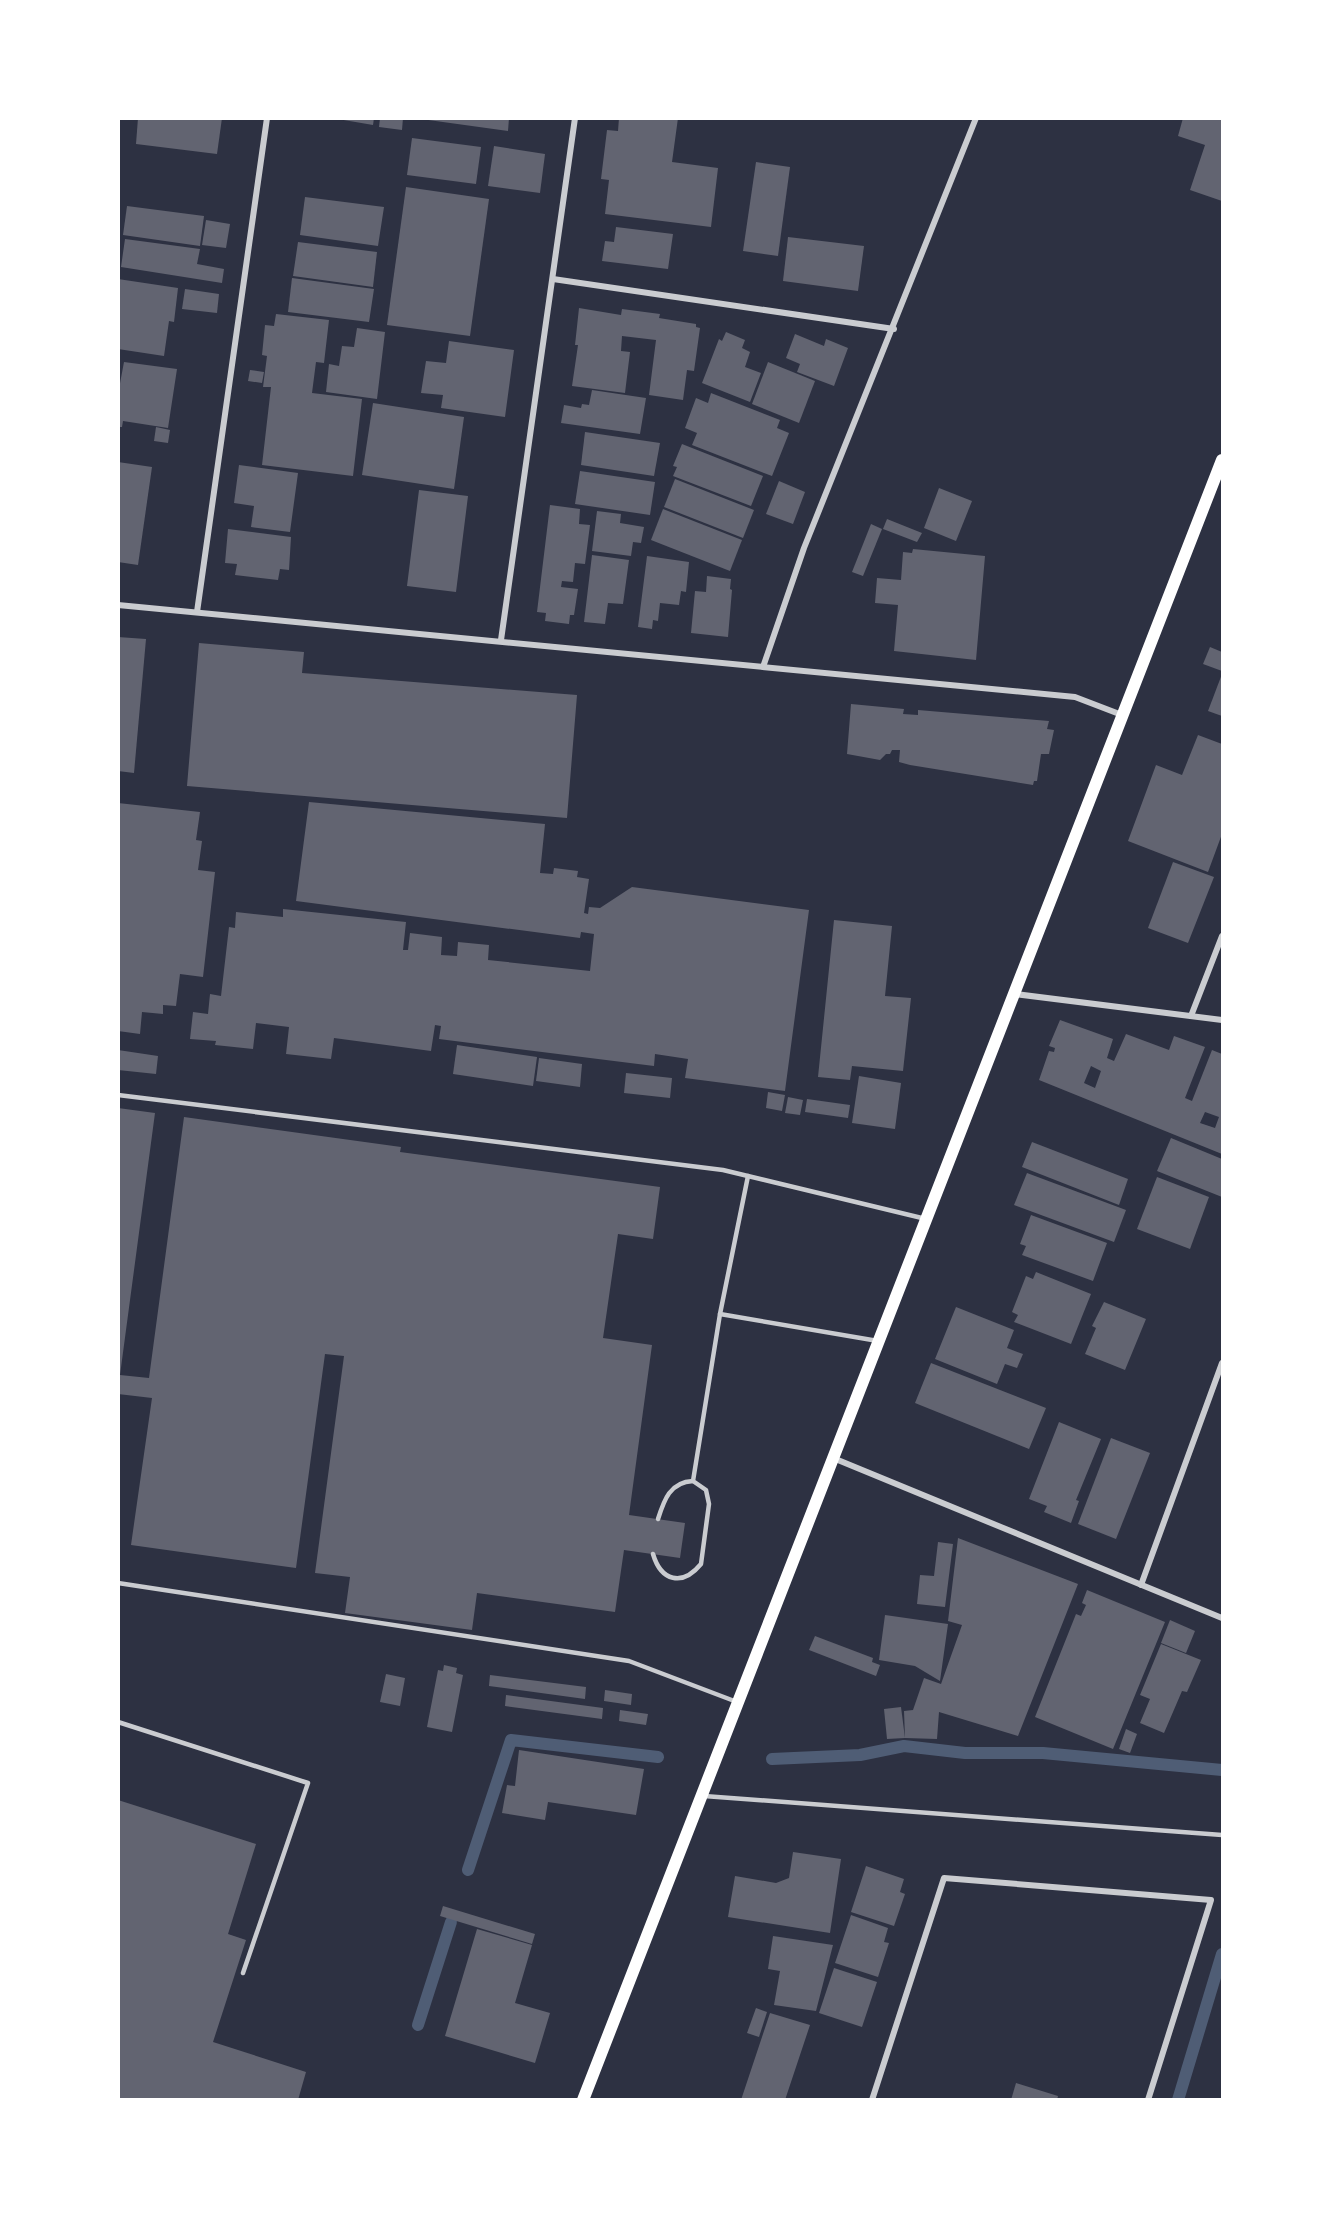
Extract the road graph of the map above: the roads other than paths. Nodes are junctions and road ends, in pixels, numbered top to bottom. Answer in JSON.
{"nodes":[{"id":1,"x":267,"y":118,"type":"edge"},
{"id":2,"x":575,"y":118,"type":"edge"},
{"id":3,"x":976,"y":118,"type":"edge"},
{"id":4,"x":553,"y":279,"type":"junction"},
{"id":5,"x":894,"y":329,"type":"junction"},
{"id":6,"x":1222,"y":460,"type":"edge"},
{"id":7,"x":118,"y":605,"type":"edge"},
{"id":8,"x":197,"y":612,"type":"junction"},
{"id":9,"x":501,"y":640,"type":"junction"},
{"id":10,"x":763,"y":667,"type":"junction"},
{"id":11,"x":1123,"y":716,"type":"junction"},
{"id":12,"x":1222,"y":936,"type":"edge"},
{"id":13,"x":1014,"y":994,"type":"junction"},
{"id":14,"x":1191,"y":1016,"type":"junction"},
{"id":15,"x":1222,"y":1020,"type":"edge"},
{"id":16,"x":118,"y":1095,"type":"edge"},
{"id":17,"x":748,"y":1176,"type":"junction"},
{"id":18,"x":926,"y":1219,"type":"junction"},
{"id":19,"x":720,"y":1314,"type":"junction"},
{"id":20,"x":878,"y":1341,"type":"junction"},
{"id":21,"x":1222,"y":1363,"type":"edge"},
{"id":22,"x":833,"y":1458,"type":"junction"},
{"id":23,"x":693,"y":1480,"type":"junction"},
{"id":24,"x":658,"y":1520,"type":"dead end"},
{"id":25,"x":653,"y":1554,"type":"dead end"},
{"id":26,"x":118,"y":1583,"type":"edge"},
{"id":27,"x":1141,"y":1585,"type":"junction"},
{"id":28,"x":1222,"y":1618,"type":"edge"},
{"id":29,"x":737,"y":1702,"type":"junction"},
{"id":30,"x":118,"y":1722,"type":"edge"},
{"id":31,"x":701,"y":1796,"type":"junction"},
{"id":32,"x":1222,"y":1835,"type":"edge"},
{"id":33,"x":243,"y":1972,"type":"dead end"},
{"id":34,"x":583,"y":2100,"type":"edge"},
{"id":35,"x":872,"y":2100,"type":"edge"},
{"id":36,"x":1148,"y":2100,"type":"edge"}],
"edges":[{"from":1,"to":8,"type":"street"},
{"from":2,"to":4,"type":"street"},
{"from":3,"to":5,"type":"street"},
{"from":4,"to":5,"type":"street"},
{"from":4,"to":9,"type":"street"},
{"from":5,"to":10,"type":"street"},
{"from":6,"to":11,"type":"main road"},
{"from":7,"to":8,"type":"street"},
{"from":8,"to":9,"type":"street"},
{"from":9,"to":10,"type":"street"},
{"from":10,"to":11,"type":"street"},
{"from":11,"to":13,"type":"main road"},
{"from":12,"to":14,"type":"street"},
{"from":13,"to":14,"type":"street"},
{"from":13,"to":18,"type":"main road"},
{"from":14,"to":15,"type":"street"},
{"from":16,"to":17,"type":"lane"},
{"from":17,"to":18,"type":"lane"},
{"from":17,"to":19,"type":"lane"},
{"from":18,"to":20,"type":"main road"},
{"from":19,"to":20,"type":"lane"},
{"from":19,"to":23,"type":"lane"},
{"from":20,"to":22,"type":"main road"},
{"from":21,"to":27,"type":"street"},
{"from":22,"to":27,"type":"street"},
{"from":22,"to":29,"type":"main road"},
{"from":23,"to":24,"type":"lane"},
{"from":23,"to":25,"type":"lane"},
{"from":26,"to":29,"type":"lane"},
{"from":27,"to":28,"type":"street"},
{"from":29,"to":31,"type":"main road"},
{"from":30,"to":33,"type":"lane"},
{"from":31,"to":32,"type":"lane"},
{"from":31,"to":34,"type":"main road"},
{"from":35,"to":36,"type":"street"}]}
